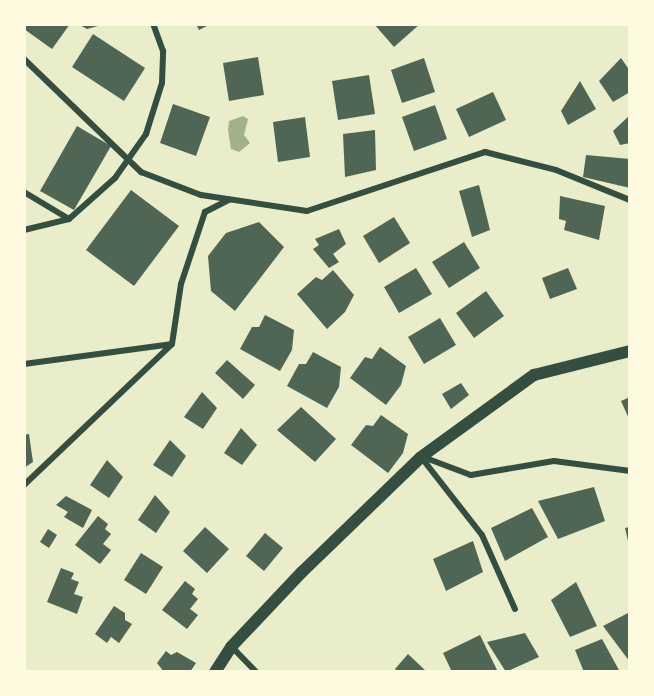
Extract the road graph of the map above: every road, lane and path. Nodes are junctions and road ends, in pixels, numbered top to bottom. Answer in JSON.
{"nodes":[{"id":1,"x":153,"y":24,"type":"edge"},
{"id":2,"x":24,"y":59,"type":"edge"},
{"id":3,"x":131,"y":158,"type":"junction"},
{"id":4,"x":24,"y":192,"type":"edge"},
{"id":5,"x":230,"y":200,"type":"junction"},
{"id":6,"x":630,"y":200,"type":"edge"},
{"id":7,"x":69,"y":219,"type":"junction"},
{"id":8,"x":24,"y":230,"type":"edge"},
{"id":9,"x":172,"y":344,"type":"junction"},
{"id":10,"x":630,"y":351,"type":"edge"},
{"id":11,"x":24,"y":364,"type":"edge"},
{"id":12,"x":421,"y":457,"type":"junction"},
{"id":13,"x":630,"y":471,"type":"edge"},
{"id":14,"x":24,"y":485,"type":"edge"},
{"id":15,"x":515,"y":609,"type":"dead end"},
{"id":16,"x":231,"y":646,"type":"junction"},
{"id":17,"x":215,"y":672,"type":"edge"},
{"id":18,"x":256,"y":672,"type":"edge"}],
"edges":[{"from":1,"to":3,"type":"street"},
{"from":2,"to":3,"type":"street"},
{"from":3,"to":5,"type":"street"},
{"from":3,"to":7,"type":"street"},
{"from":4,"to":7,"type":"street"},
{"from":5,"to":6,"type":"street"},
{"from":5,"to":9,"type":"street"},
{"from":7,"to":8,"type":"street"},
{"from":9,"to":11,"type":"street"},
{"from":9,"to":14,"type":"street"},
{"from":10,"to":12,"type":"main road"},
{"from":12,"to":13,"type":"street"},
{"from":12,"to":15,"type":"street"},
{"from":12,"to":16,"type":"main road"},
{"from":16,"to":17,"type":"main road"},
{"from":16,"to":18,"type":"street"}]}
